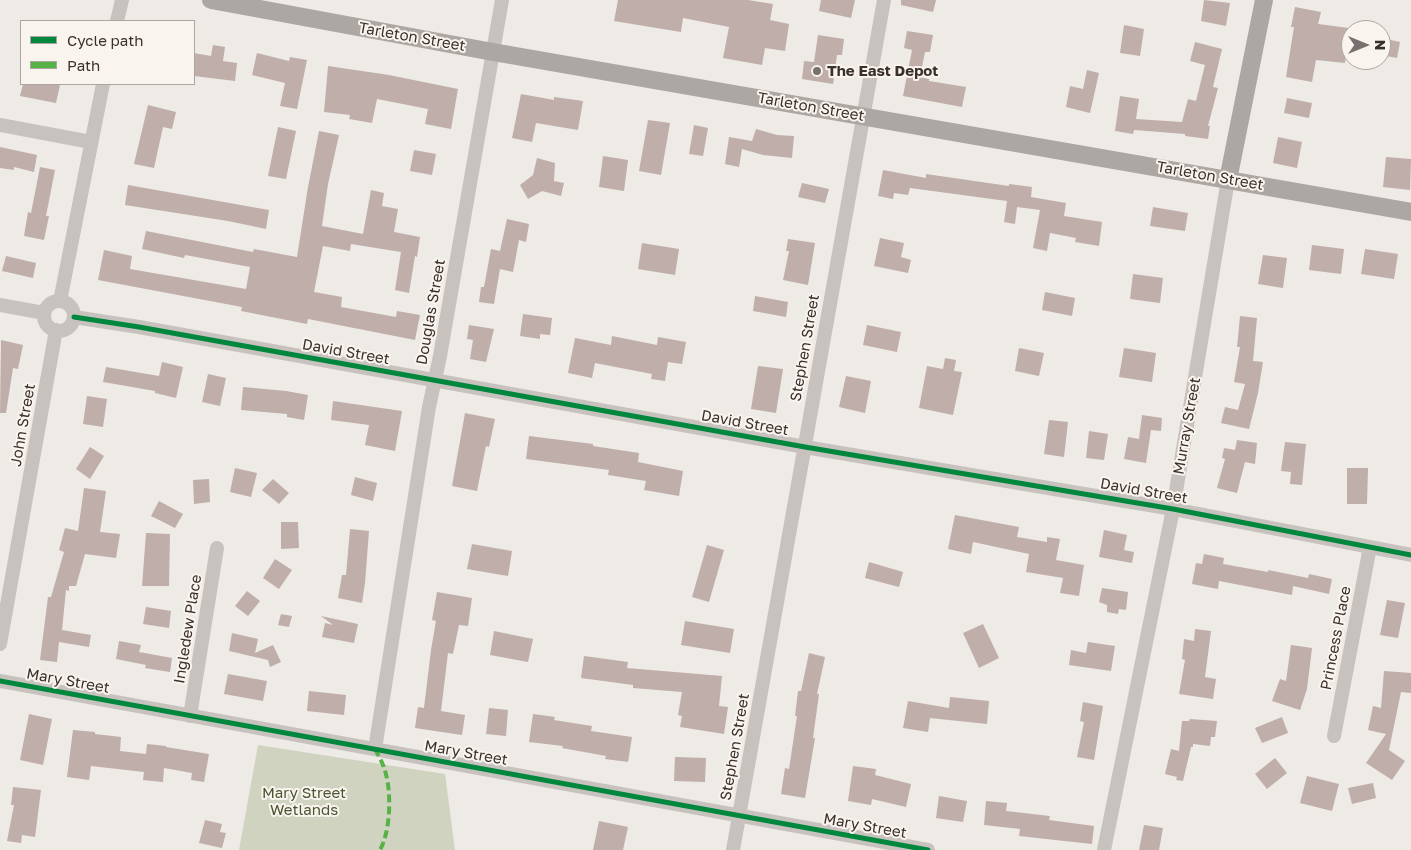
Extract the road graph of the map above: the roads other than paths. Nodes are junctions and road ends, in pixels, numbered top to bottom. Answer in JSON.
{"nodes":[{"id":1,"x":122,"y":0,"type":"edge"},
{"id":2,"x":211,"y":0,"type":"edge"},
{"id":3,"x":502,"y":0,"type":"edge"},
{"id":4,"x":884,"y":0,"type":"edge"},
{"id":5,"x":1264,"y":0,"type":"edge"},
{"id":6,"x":117,"y":20,"type":"edge"},
{"id":7,"x":493,"y":52,"type":"junction"},
{"id":8,"x":103,"y":85,"type":"edge"},
{"id":9,"x":863,"y":116,"type":"junction"},
{"id":10,"x":0,"y":125,"type":"edge"},
{"id":11,"x":91,"y":142,"type":"junction"},
{"id":12,"x":1228,"y":180,"type":"junction"},
{"id":13,"x":1411,"y":212,"type":"edge"},
{"id":14,"x":60,"y":300,"type":"junction"},
{"id":15,"x":0,"y":305,"type":"edge"},
{"id":16,"x":44,"y":313,"type":"junction"},
{"id":17,"x":74,"y":317,"type":"junction"},
{"id":18,"x":56,"y":330,"type":"junction"},
{"id":19,"x":434,"y":380,"type":"junction"},
{"id":20,"x":804,"y":446,"type":"junction"},
{"id":21,"x":1173,"y":509,"type":"junction"},
{"id":22,"x":1370,"y":547,"type":"junction"},
{"id":23,"x":217,"y":548,"type":"dead end"},
{"id":24,"x":1411,"y":555,"type":"edge"},
{"id":25,"x":0,"y":644,"type":"edge"},
{"id":26,"x":0,"y":681,"type":"edge"},
{"id":27,"x":190,"y":716,"type":"junction"},
{"id":28,"x":1334,"y":736,"type":"dead end"},
{"id":29,"x":375,"y":750,"type":"junction"},
{"id":30,"x":739,"y":816,"type":"junction"},
{"id":31,"x":733,"y":850,"type":"edge"},
{"id":32,"x":928,"y":850,"type":"edge"},
{"id":33,"x":1104,"y":850,"type":"edge"}],
"edges":[{"from":1,"to":6,"type":"street"},
{"from":2,"to":7,"type":"main road","name":"Tarleton Street"},
{"from":3,"to":7,"type":"street","name":"Douglas Street"},
{"from":4,"to":9,"type":"street","name":"Stephen Street"},
{"from":5,"to":12,"type":"main road","name":"Murray Street"},
{"from":7,"to":9,"type":"main road","name":"Tarleton Street"},
{"from":7,"to":19,"type":"street","name":"Douglas Street"},
{"from":8,"to":11,"type":"street"},
{"from":9,"to":12,"type":"main road","name":"Tarleton Street"},
{"from":9,"to":20,"type":"street","name":"Stephen Street"},
{"from":10,"to":11,"type":"street"},
{"from":11,"to":14,"type":"street"},
{"from":12,"to":13,"type":"main road","name":"Tarleton Street"},
{"from":12,"to":21,"type":"street","name":"Murray Street"},
{"from":14,"to":16,"type":"street"},
{"from":14,"to":17,"type":"street"},
{"from":15,"to":16,"type":"street"},
{"from":16,"to":18,"type":"street"},
{"from":17,"to":18,"type":"street"},
{"from":17,"to":19,"type":"street","name":"David Street"},
{"from":18,"to":25,"type":"street","name":"John Street"},
{"from":19,"to":20,"type":"street","name":"David Street"},
{"from":19,"to":29,"type":"street","name":"Douglas Street"},
{"from":20,"to":21,"type":"street","name":"David Street"},
{"from":20,"to":30,"type":"street","name":"Stephen Street"},
{"from":21,"to":22,"type":"street","name":"David Street"},
{"from":21,"to":33,"type":"street","name":"Murray Street"},
{"from":22,"to":24,"type":"street","name":"David Street"},
{"from":22,"to":28,"type":"street","name":"Princess Place"},
{"from":23,"to":27,"type":"street","name":"Ingledew Place"},
{"from":26,"to":27,"type":"street","name":"Mary Street"},
{"from":27,"to":29,"type":"street","name":"Mary Street"},
{"from":29,"to":30,"type":"street","name":"Mary Street"},
{"from":30,"to":31,"type":"street","name":"Stephen Street"},
{"from":30,"to":32,"type":"street","name":"Mary Street"}]}
